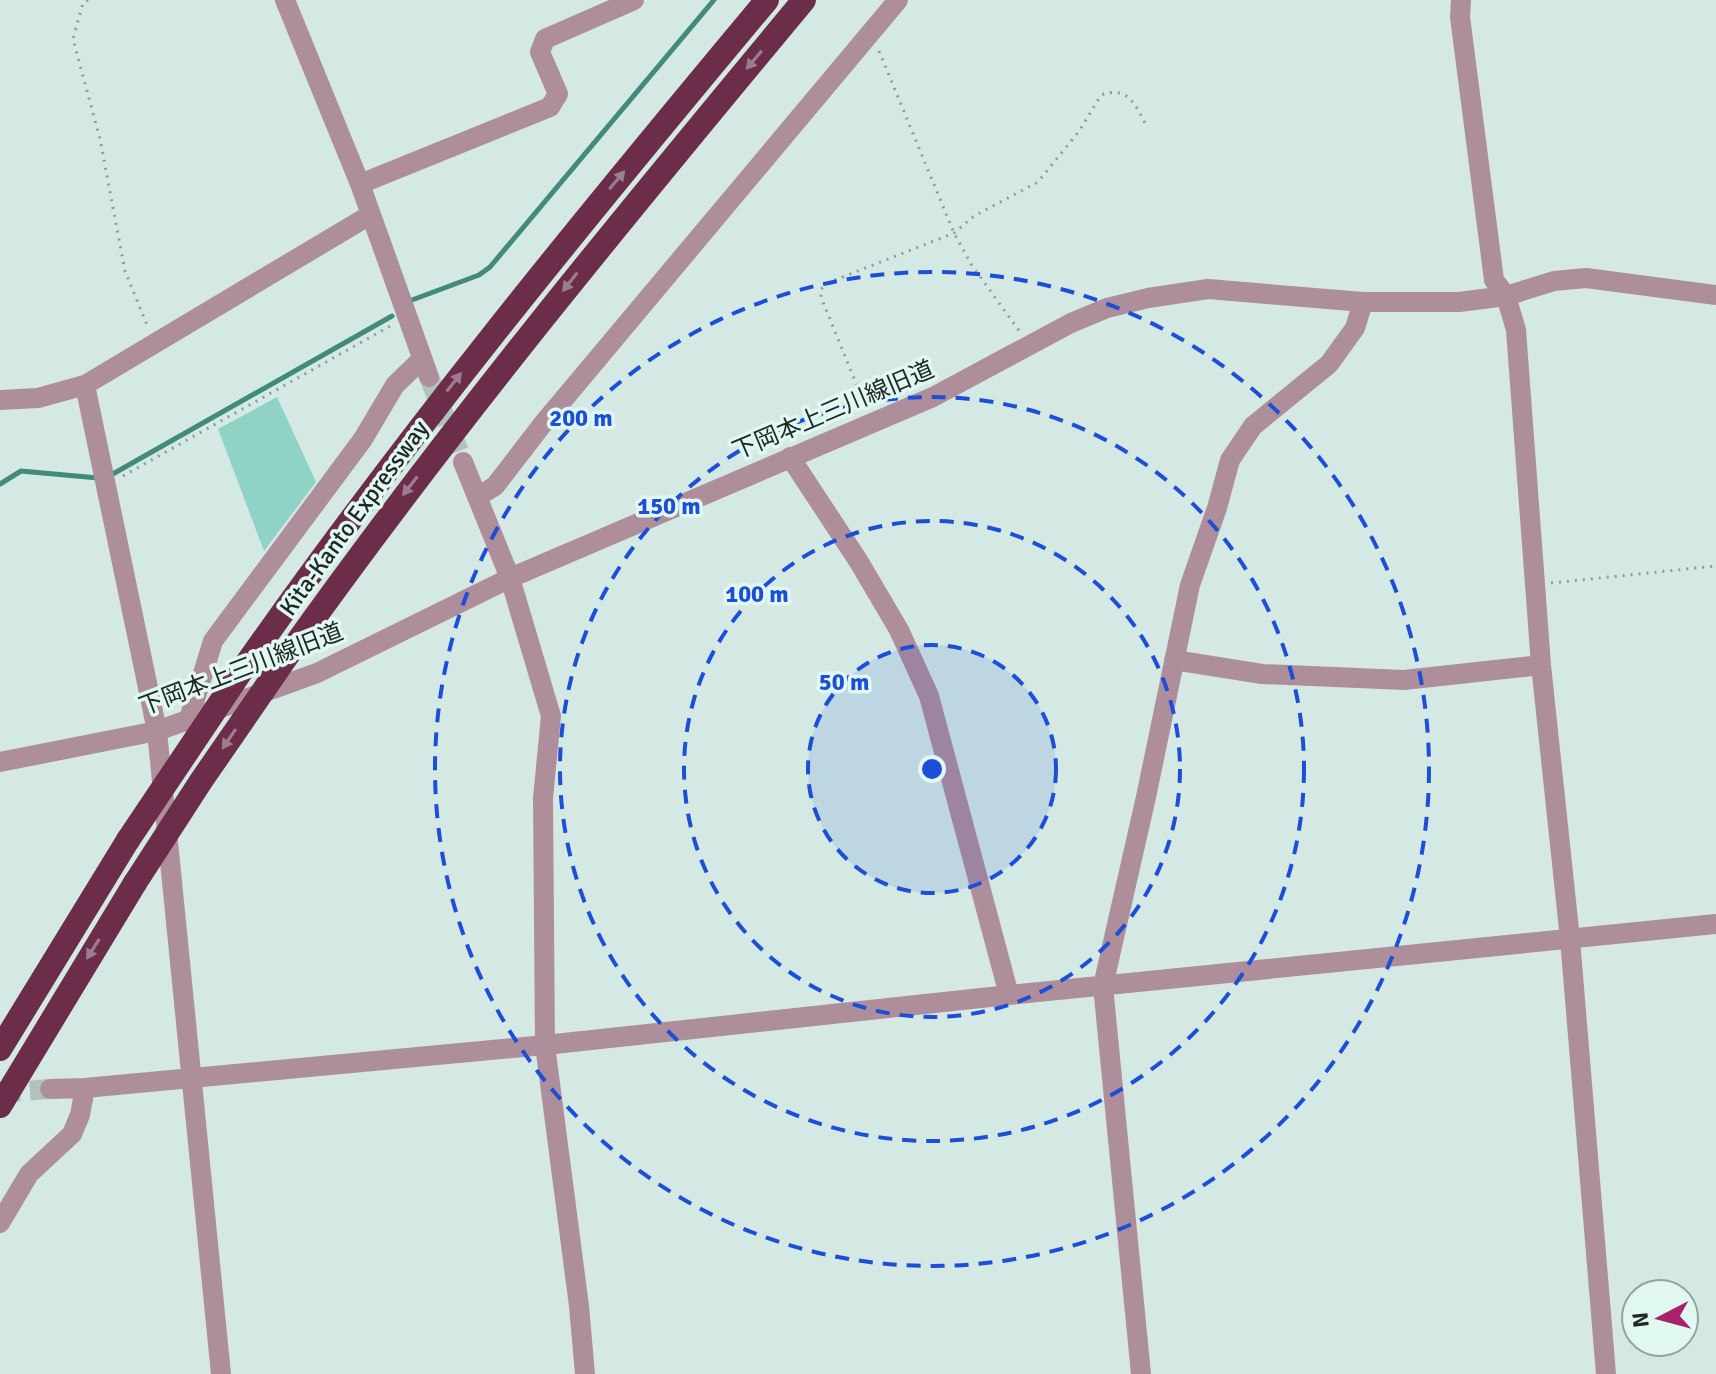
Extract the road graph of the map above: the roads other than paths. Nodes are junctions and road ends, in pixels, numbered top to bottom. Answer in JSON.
{"nodes":[{"id":1,"x":285,"y":0,"type":"edge"},
{"id":2,"x":634,"y":0,"type":"edge"},
{"id":3,"x":767,"y":0,"type":"edge"},
{"id":4,"x":804,"y":0,"type":"edge"},
{"id":5,"x":898,"y":0,"type":"edge"},
{"id":6,"x":1461,"y":0,"type":"edge"},
{"id":7,"x":360,"y":184,"type":"junction"},
{"id":8,"x":370,"y":215,"type":"junction"},
{"id":9,"x":1716,"y":295,"type":"edge"},
{"id":10,"x":1506,"y":296,"type":"junction"},
{"id":11,"x":1363,"y":302,"type":"junction"},
{"id":12,"x":85,"y":385,"type":"junction"},
{"id":13,"x":0,"y":400,"type":"edge"},
{"id":14,"x":790,"y":457,"type":"junction"},
{"id":15,"x":463,"y":462,"type":"tunnel mouth"},
{"id":16,"x":477,"y":497,"type":"junction"},
{"id":17,"x":510,"y":578,"type":"junction"},
{"id":18,"x":1174,"y":660,"type":"junction"},
{"id":19,"x":1541,"y":665,"type":"junction"},
{"id":20,"x":188,"y":722,"type":"junction"},
{"id":21,"x":157,"y":731,"type":"junction"},
{"id":22,"x":0,"y":762,"type":"edge"},
{"id":23,"x":1716,"y":924,"type":"edge"},
{"id":24,"x":1570,"y":939,"type":"junction"},
{"id":25,"x":1103,"y":986,"type":"junction"},
{"id":26,"x":1009,"y":995,"type":"junction"},
{"id":27,"x":545,"y":1045,"type":"junction"},
{"id":28,"x":0,"y":1049,"type":"edge"},
{"id":29,"x":190,"y":1077,"type":"junction"},
{"id":30,"x":85,"y":1088,"type":"junction"},
{"id":31,"x":50,"y":1089,"type":"tunnel mouth"},
{"id":32,"x":0,"y":1106,"type":"edge"},
{"id":33,"x":0,"y":1223,"type":"edge"},
{"id":34,"x":221,"y":1374,"type":"edge"},
{"id":35,"x":585,"y":1374,"type":"edge"},
{"id":36,"x":1141,"y":1374,"type":"edge"},
{"id":37,"x":1606,"y":1374,"type":"edge"}],
"edges":[{"from":1,"to":7,"type":"street"},
{"from":2,"to":7,"type":"street"},
{"from":28,"to":3,"type":"highway","name":"Kita-Kanto Expressway","one_way":true,"bridge":true},
{"from":4,"to":32,"type":"highway","name":"Kita-Kanto Expressway","one_way":true,"bridge":true},
{"from":5,"to":16,"type":"street"},
{"from":6,"to":10,"type":"street"},
{"from":7,"to":8,"type":"street"},
{"from":8,"to":12,"type":"street"},
{"from":8,"to":20,"type":"street"},
{"from":9,"to":10,"type":"street","name":"下岡本上三川線旧道"},
{"from":10,"to":11,"type":"street","name":"下岡本上三川線旧道"},
{"from":10,"to":19,"type":"street"},
{"from":11,"to":14,"type":"street","name":"下岡本上三川線旧道"},
{"from":11,"to":18,"type":"street"},
{"from":12,"to":13,"type":"street"},
{"from":12,"to":21,"type":"street"},
{"from":14,"to":17,"type":"street","name":"下岡本上三川線旧道"},
{"from":14,"to":26,"type":"street"},
{"from":15,"to":16,"type":"street"},
{"from":16,"to":17,"type":"street"},
{"from":17,"to":20,"type":"street","name":"下岡本上三川線旧道"},
{"from":17,"to":27,"type":"street"},
{"from":18,"to":19,"type":"street"},
{"from":18,"to":25,"type":"street"},
{"from":19,"to":24,"type":"street"},
{"from":20,"to":21,"type":"street","name":"下岡本上三川線旧道"},
{"from":21,"to":22,"type":"street","name":"下岡本上三川線旧道"},
{"from":21,"to":29,"type":"street"},
{"from":23,"to":24,"type":"street"},
{"from":24,"to":25,"type":"street"},
{"from":24,"to":37,"type":"street"},
{"from":25,"to":26,"type":"street"},
{"from":25,"to":36,"type":"street"},
{"from":26,"to":27,"type":"street"},
{"from":27,"to":29,"type":"street"},
{"from":27,"to":35,"type":"street"},
{"from":29,"to":30,"type":"street"},
{"from":29,"to":34,"type":"street"},
{"from":30,"to":31,"type":"street"},
{"from":30,"to":33,"type":"street"}]}
